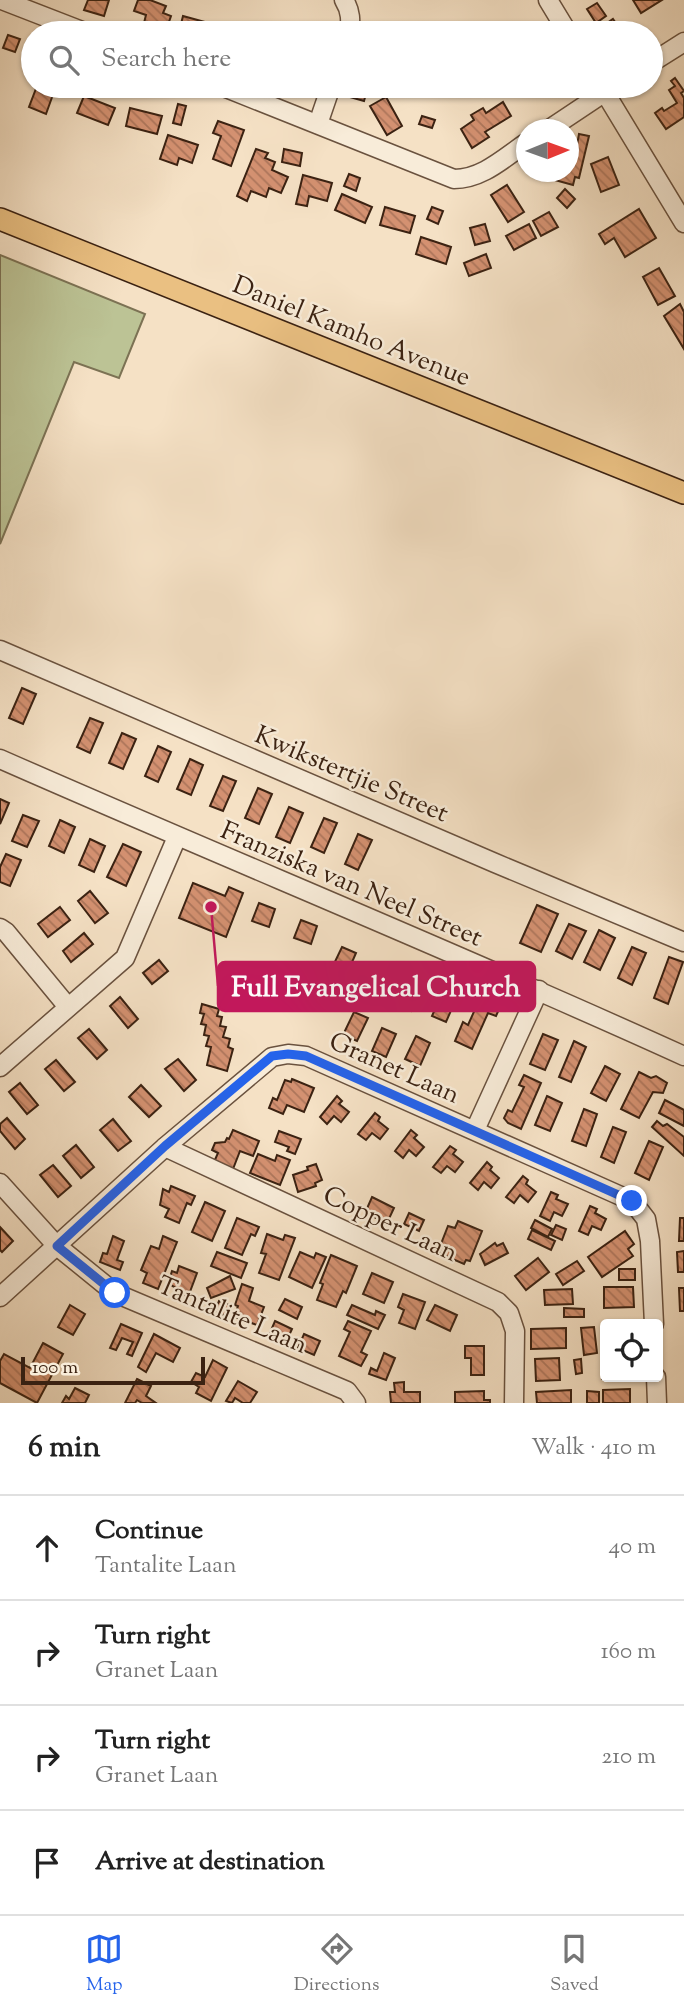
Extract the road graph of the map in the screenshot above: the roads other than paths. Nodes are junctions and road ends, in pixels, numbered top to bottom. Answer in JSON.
{"nodes":[{"id":1,"x":2,"y":0,"type":"edge"},
{"id":2,"x":344,"y":0,"type":"edge"},
{"id":3,"x":548,"y":0,"type":"edge"},
{"id":4,"x":56,"y":21,"type":"edge"},
{"id":5,"x":351,"y":21,"type":"edge"},
{"id":6,"x":561,"y":21,"type":"edge"},
{"id":7,"x":684,"y":42,"type":"edge"},
{"id":8,"x":663,"y":55,"type":"edge"},
{"id":9,"x":252,"y":98,"type":"edge"},
{"id":10,"x":327,"y":98,"type":"edge"},
{"id":11,"x":593,"y":98,"type":"edge"},
{"id":12,"x":613,"y":98,"type":"edge"},
{"id":13,"x":563,"y":119,"type":"edge"},
{"id":14,"x":318,"y":124,"type":"junction"},
{"id":15,"x":516,"y":151,"type":"edge"},
{"id":16,"x":0,"y":219,"type":"edge"},
{"id":17,"x":684,"y":223,"type":"edge"},
{"id":18,"x":684,"y":493,"type":"edge"},
{"id":19,"x":0,"y":650,"type":"edge"},
{"id":20,"x":0,"y":759,"type":"edge"},
{"id":21,"x":177,"y":837,"type":"junction"},
{"id":22,"x":0,"y":928,"type":"edge"},
{"id":23,"x":684,"y":942,"type":"edge"},
{"id":24,"x":538,"y":990,"type":"junction"},
{"id":25,"x":68,"y":1007,"type":"junction"},
{"id":26,"x":684,"y":1056,"type":"edge"},
{"id":27,"x":0,"y":1067,"type":"edge"},
{"id":28,"x":475,"y":1130,"type":"junction"},
{"id":29,"x":165,"y":1146,"type":"junction"},
{"id":30,"x":0,"y":1183,"type":"edge"},
{"id":31,"x":57,"y":1246,"type":"junction"},
{"id":32,"x":0,"y":1297,"type":"edge"},
{"id":33,"x":654,"y":1319,"type":"edge"},
{"id":34,"x":656,"y":1382,"type":"edge"},
{"id":35,"x":356,"y":1403,"type":"edge"},
{"id":36,"x":514,"y":1403,"type":"edge"},
{"id":37,"x":657,"y":1403,"type":"edge"}],
"edges":[{"from":1,"to":4,"type":"street"},
{"from":2,"to":5,"type":"street"},
{"from":3,"to":6,"type":"street"},
{"from":7,"to":8,"type":"street"},
{"from":9,"to":14,"type":"street"},
{"from":10,"to":14,"type":"street"},
{"from":11,"to":13,"type":"street"},
{"from":12,"to":17,"type":"street"},
{"from":14,"to":15,"type":"street"},
{"from":16,"to":18,"type":"main road","name":"Daniel Kamho Avenue"},
{"from":19,"to":23,"type":"street","name":"Kwikstertjie Street"},
{"from":20,"to":21,"type":"street","name":"Franziska van Neel Street"},
{"from":21,"to":24,"type":"street","name":"Franziska van Neel Street"},
{"from":21,"to":25,"type":"street"},
{"from":22,"to":25,"type":"street"},
{"from":24,"to":26,"type":"street","name":"Franziska van Neel Street"},
{"from":24,"to":28,"type":"street"},
{"from":25,"to":27,"type":"street"},
{"from":28,"to":29,"type":"street","name":"Granet Laan"},
{"from":28,"to":33,"type":"street","name":"Granet Laan"},
{"from":29,"to":31,"type":"street","name":"Granet Laan"},
{"from":29,"to":36,"type":"street","name":"Copper Laan"},
{"from":30,"to":31,"type":"street","name":"Tantalite Laan"},
{"from":31,"to":32,"type":"street","name":"Granet Laan"},
{"from":31,"to":35,"type":"street","name":"Tantalite Laan"},
{"from":34,"to":37,"type":"street"}]}
